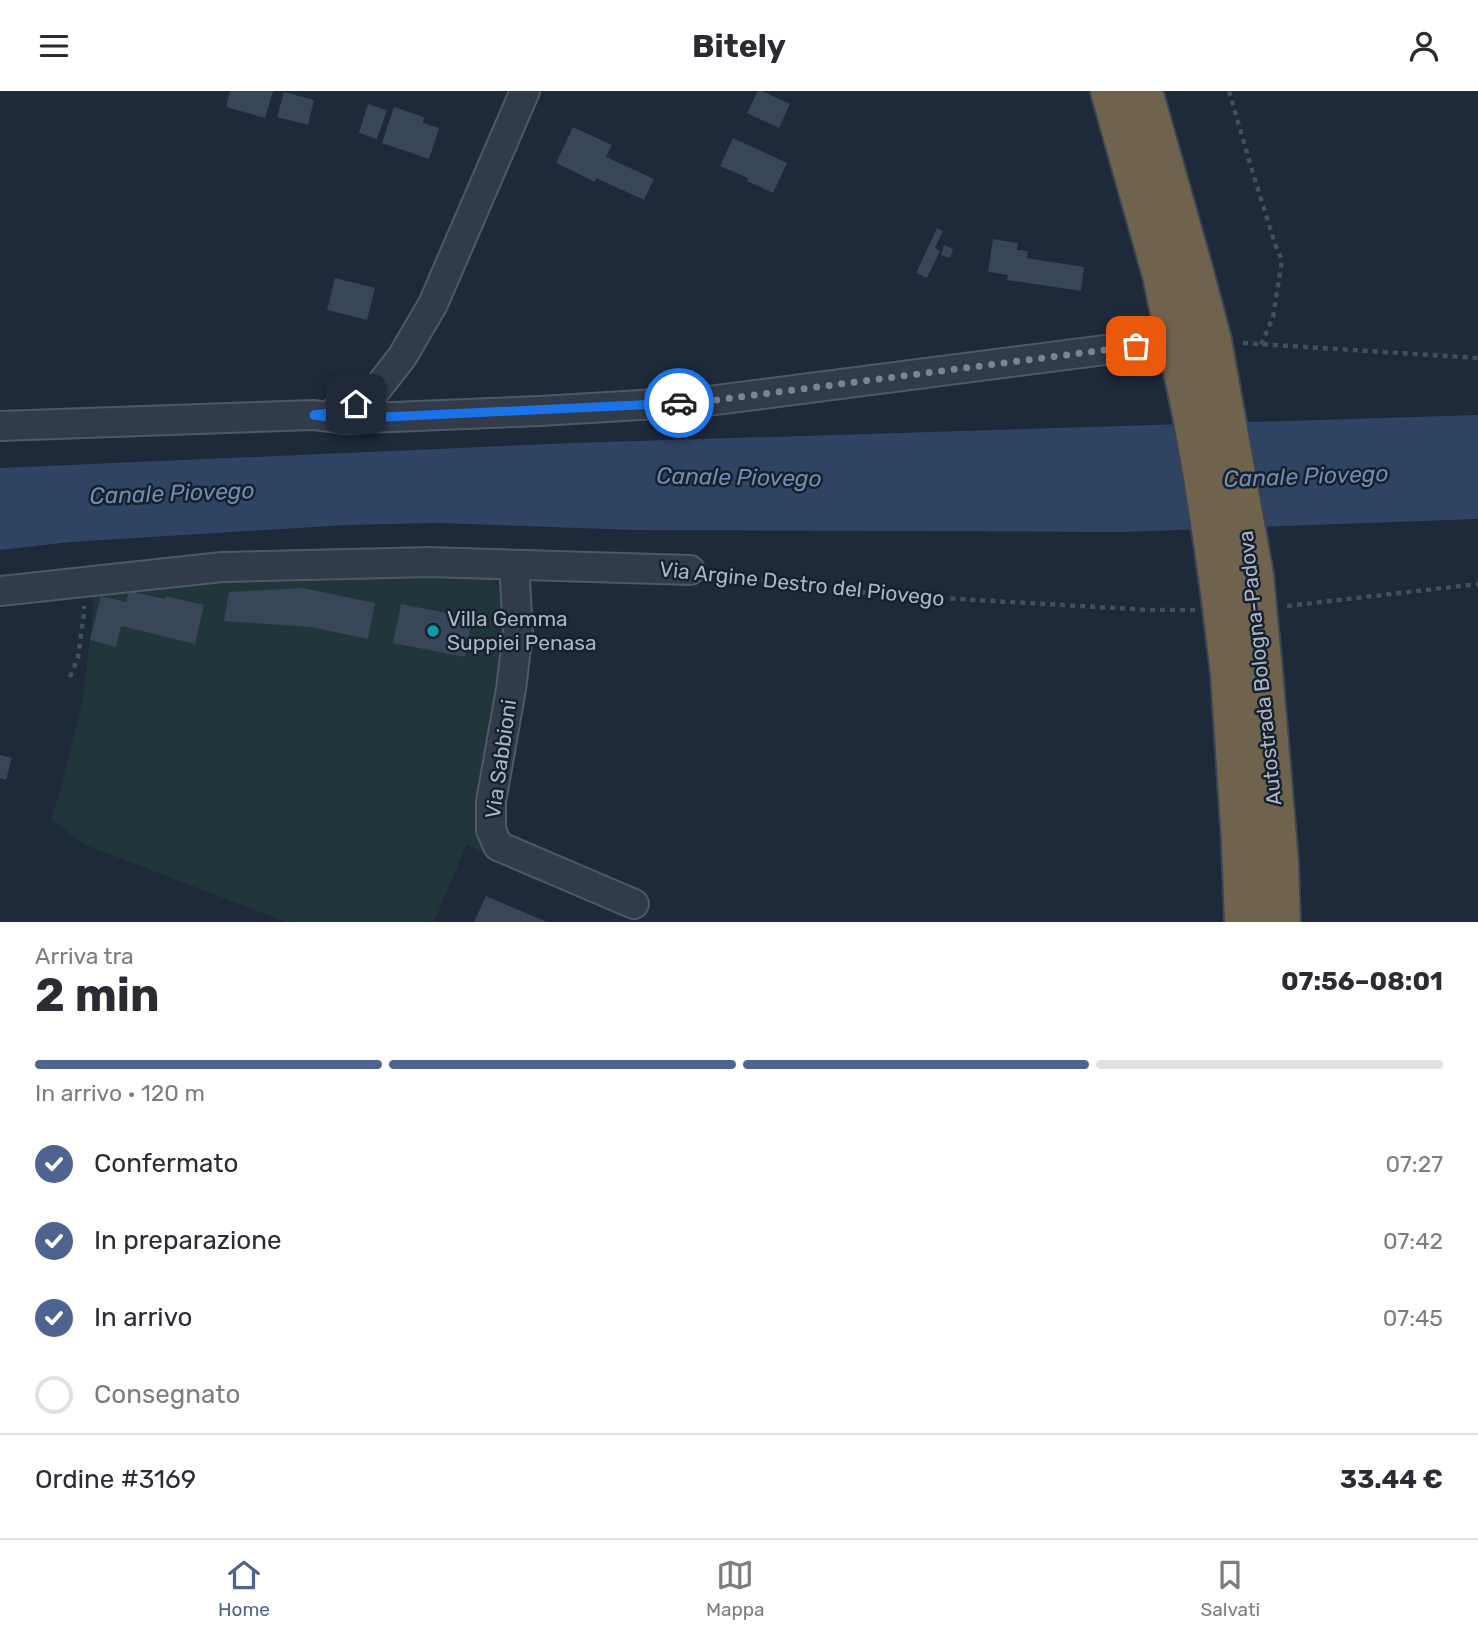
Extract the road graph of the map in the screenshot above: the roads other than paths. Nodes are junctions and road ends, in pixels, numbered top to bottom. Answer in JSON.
{"nodes":[{"id":1,"x":525,"y":91,"type":"edge"},
{"id":2,"x":1110,"y":91,"type":"edge"},
{"id":3,"x":1143,"y":91,"type":"edge"},
{"id":4,"x":1178,"y":273,"type":"junction"},
{"id":5,"x":1136,"y":346,"type":"dead end"},
{"id":6,"x":314,"y":415,"type":"junction"},
{"id":7,"x":0,"y":426,"type":"edge"},
{"id":8,"x":514,"y":565,"type":"junction"},
{"id":9,"x":690,"y":570,"type":"road end"},
{"id":10,"x":0,"y":591,"type":"edge"},
{"id":11,"x":1247,"y":678,"type":"junction"},
{"id":12,"x":634,"y":904,"type":"dead end"},
{"id":13,"x":1244,"y":922,"type":"edge"},
{"id":14,"x":1281,"y":922,"type":"edge"}],
"edges":[{"from":1,"to":6,"type":"street"},
{"from":2,"to":4,"type":"highway","name":"Autostrada Bologna-Padova"},
{"from":3,"to":4,"type":"highway","name":"Autostrada Bologna-Padova"},
{"from":4,"to":11,"type":"highway","name":"Autostrada Bologna-Padova","bridge":true},
{"from":5,"to":6,"type":"street"},
{"from":6,"to":7,"type":"street"},
{"from":8,"to":9,"type":"street","name":"Via Argine Destro del Piovego"},
{"from":8,"to":10,"type":"street","name":"Via Argine Destro del Piovego"},
{"from":8,"to":12,"type":"street","name":"Via Sabbioni"},
{"from":11,"to":13,"type":"highway","name":"Autostrada Bologna-Padova"},
{"from":11,"to":14,"type":"highway","name":"Autostrada Bologna-Padova"}]}
